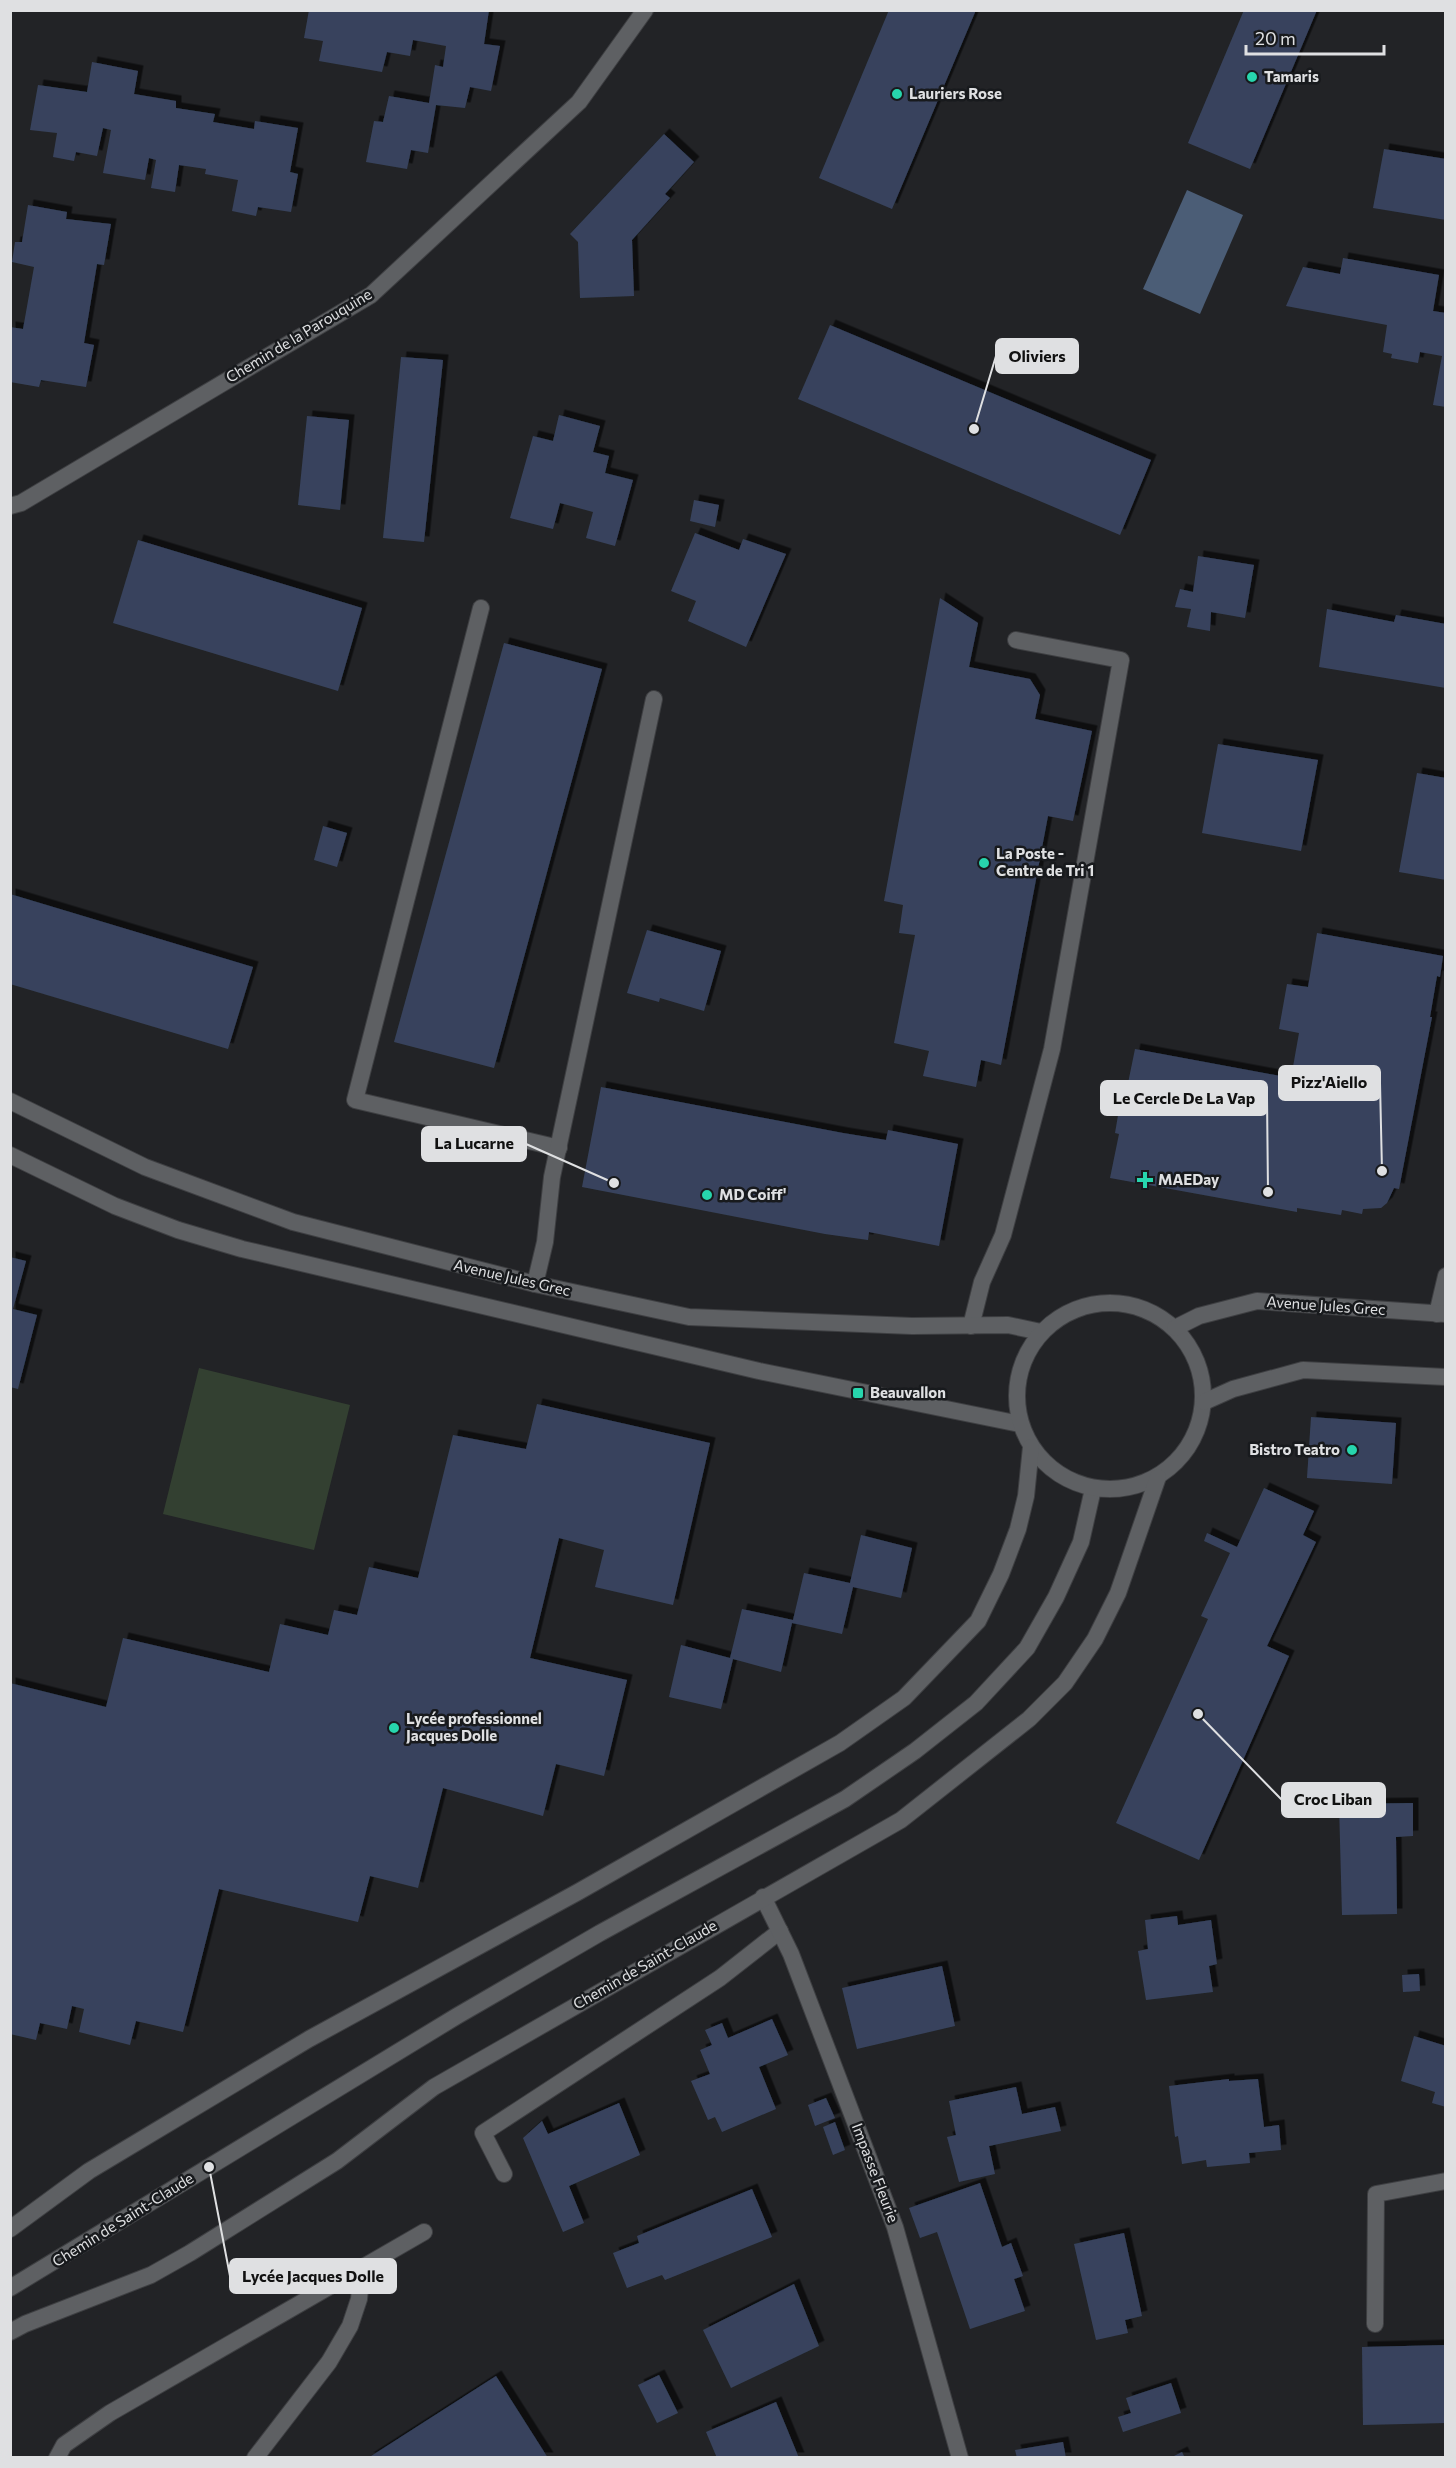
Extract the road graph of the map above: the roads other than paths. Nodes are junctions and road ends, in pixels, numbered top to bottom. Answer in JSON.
{"nodes":[{"id":1,"x":645,"y":10,"type":"edge"},
{"id":2,"x":10,"y":506,"type":"edge"},
{"id":3,"x":481,"y":608,"type":"dead end"},
{"id":4,"x":1016,"y":640,"type":"dead end"},
{"id":5,"x":654,"y":699,"type":"dead end"},
{"id":6,"x":10,"y":1101,"type":"edge"},
{"id":7,"x":559,"y":1148,"type":"junction"},
{"id":8,"x":10,"y":1155,"type":"edge"},
{"id":9,"x":1446,"y":1276,"type":"edge"},
{"id":10,"x":535,"y":1284,"type":"junction"},
{"id":11,"x":1442,"y":1314,"type":"edge"},
{"id":12,"x":970,"y":1326,"type":"junction"},
{"id":13,"x":1175,"y":1328,"type":"junction"},
{"id":14,"x":1041,"y":1332,"type":"junction"},
{"id":15,"x":1446,"y":1377,"type":"edge"},
{"id":16,"x":1204,"y":1402,"type":"junction"},
{"id":17,"x":1020,"y":1424,"type":"junction"},
{"id":18,"x":1031,"y":1448,"type":"junction"},
{"id":19,"x":1158,"y":1477,"type":"junction"},
{"id":20,"x":1094,"y":1489,"type":"junction"},
{"id":21,"x":763,"y":1898,"type":"junction"},
{"id":22,"x":780,"y":1931,"type":"junction"},
{"id":23,"x":504,"y":2174,"type":"dead end"},
{"id":24,"x":1446,"y":2181,"type":"edge"},
{"id":25,"x":10,"y":2229,"type":"edge"},
{"id":26,"x":424,"y":2232,"type":"dead end"},
{"id":27,"x":362,"y":2268,"type":"junction"},
{"id":28,"x":10,"y":2288,"type":"edge"},
{"id":29,"x":1375,"y":2324,"type":"dead end"},
{"id":30,"x":10,"y":2332,"type":"edge"},
{"id":31,"x":57,"y":2457,"type":"edge"},
{"id":32,"x":255,"y":2457,"type":"edge"},
{"id":33,"x":960,"y":2457,"type":"edge"}],
"edges":[{"from":1,"to":2,"type":"street","name":"Chemin de la Parouquine"},
{"from":3,"to":7,"type":"street"},
{"from":4,"to":12,"type":"street"},
{"from":5,"to":7,"type":"street"},
{"from":6,"to":10,"type":"street","name":"Avenue Jules Grec"},
{"from":7,"to":10,"type":"street"},
{"from":8,"to":17,"type":"street"},
{"from":9,"to":11,"type":"street"},
{"from":10,"to":12,"type":"street","name":"Avenue Jules Grec"},
{"from":11,"to":13,"type":"street","name":"Avenue Jules Grec"},
{"from":12,"to":14,"type":"street","name":"Avenue Jules Grec"},
{"from":13,"to":14,"type":"street"},
{"from":13,"to":16,"type":"street"},
{"from":14,"to":17,"type":"street"},
{"from":15,"to":16,"type":"street"},
{"from":16,"to":19,"type":"street"},
{"from":17,"to":18,"type":"street"},
{"from":18,"to":20,"type":"street"},
{"from":18,"to":25,"type":"street"},
{"from":19,"to":20,"type":"street"},
{"from":19,"to":21,"type":"street","name":"Chemin de Saint-Claude"},
{"from":20,"to":28,"type":"street","name":"Chemin de Saint-Claude"},
{"from":21,"to":22,"type":"street","name":"Impasse Fleurie"},
{"from":21,"to":30,"type":"street","name":"Chemin de Saint-Claude"},
{"from":22,"to":23,"type":"street"},
{"from":22,"to":33,"type":"street","name":"Impasse Fleurie"},
{"from":24,"to":29,"type":"street"},
{"from":26,"to":27,"type":"street"},
{"from":27,"to":31,"type":"street"},
{"from":27,"to":32,"type":"street"}]}
